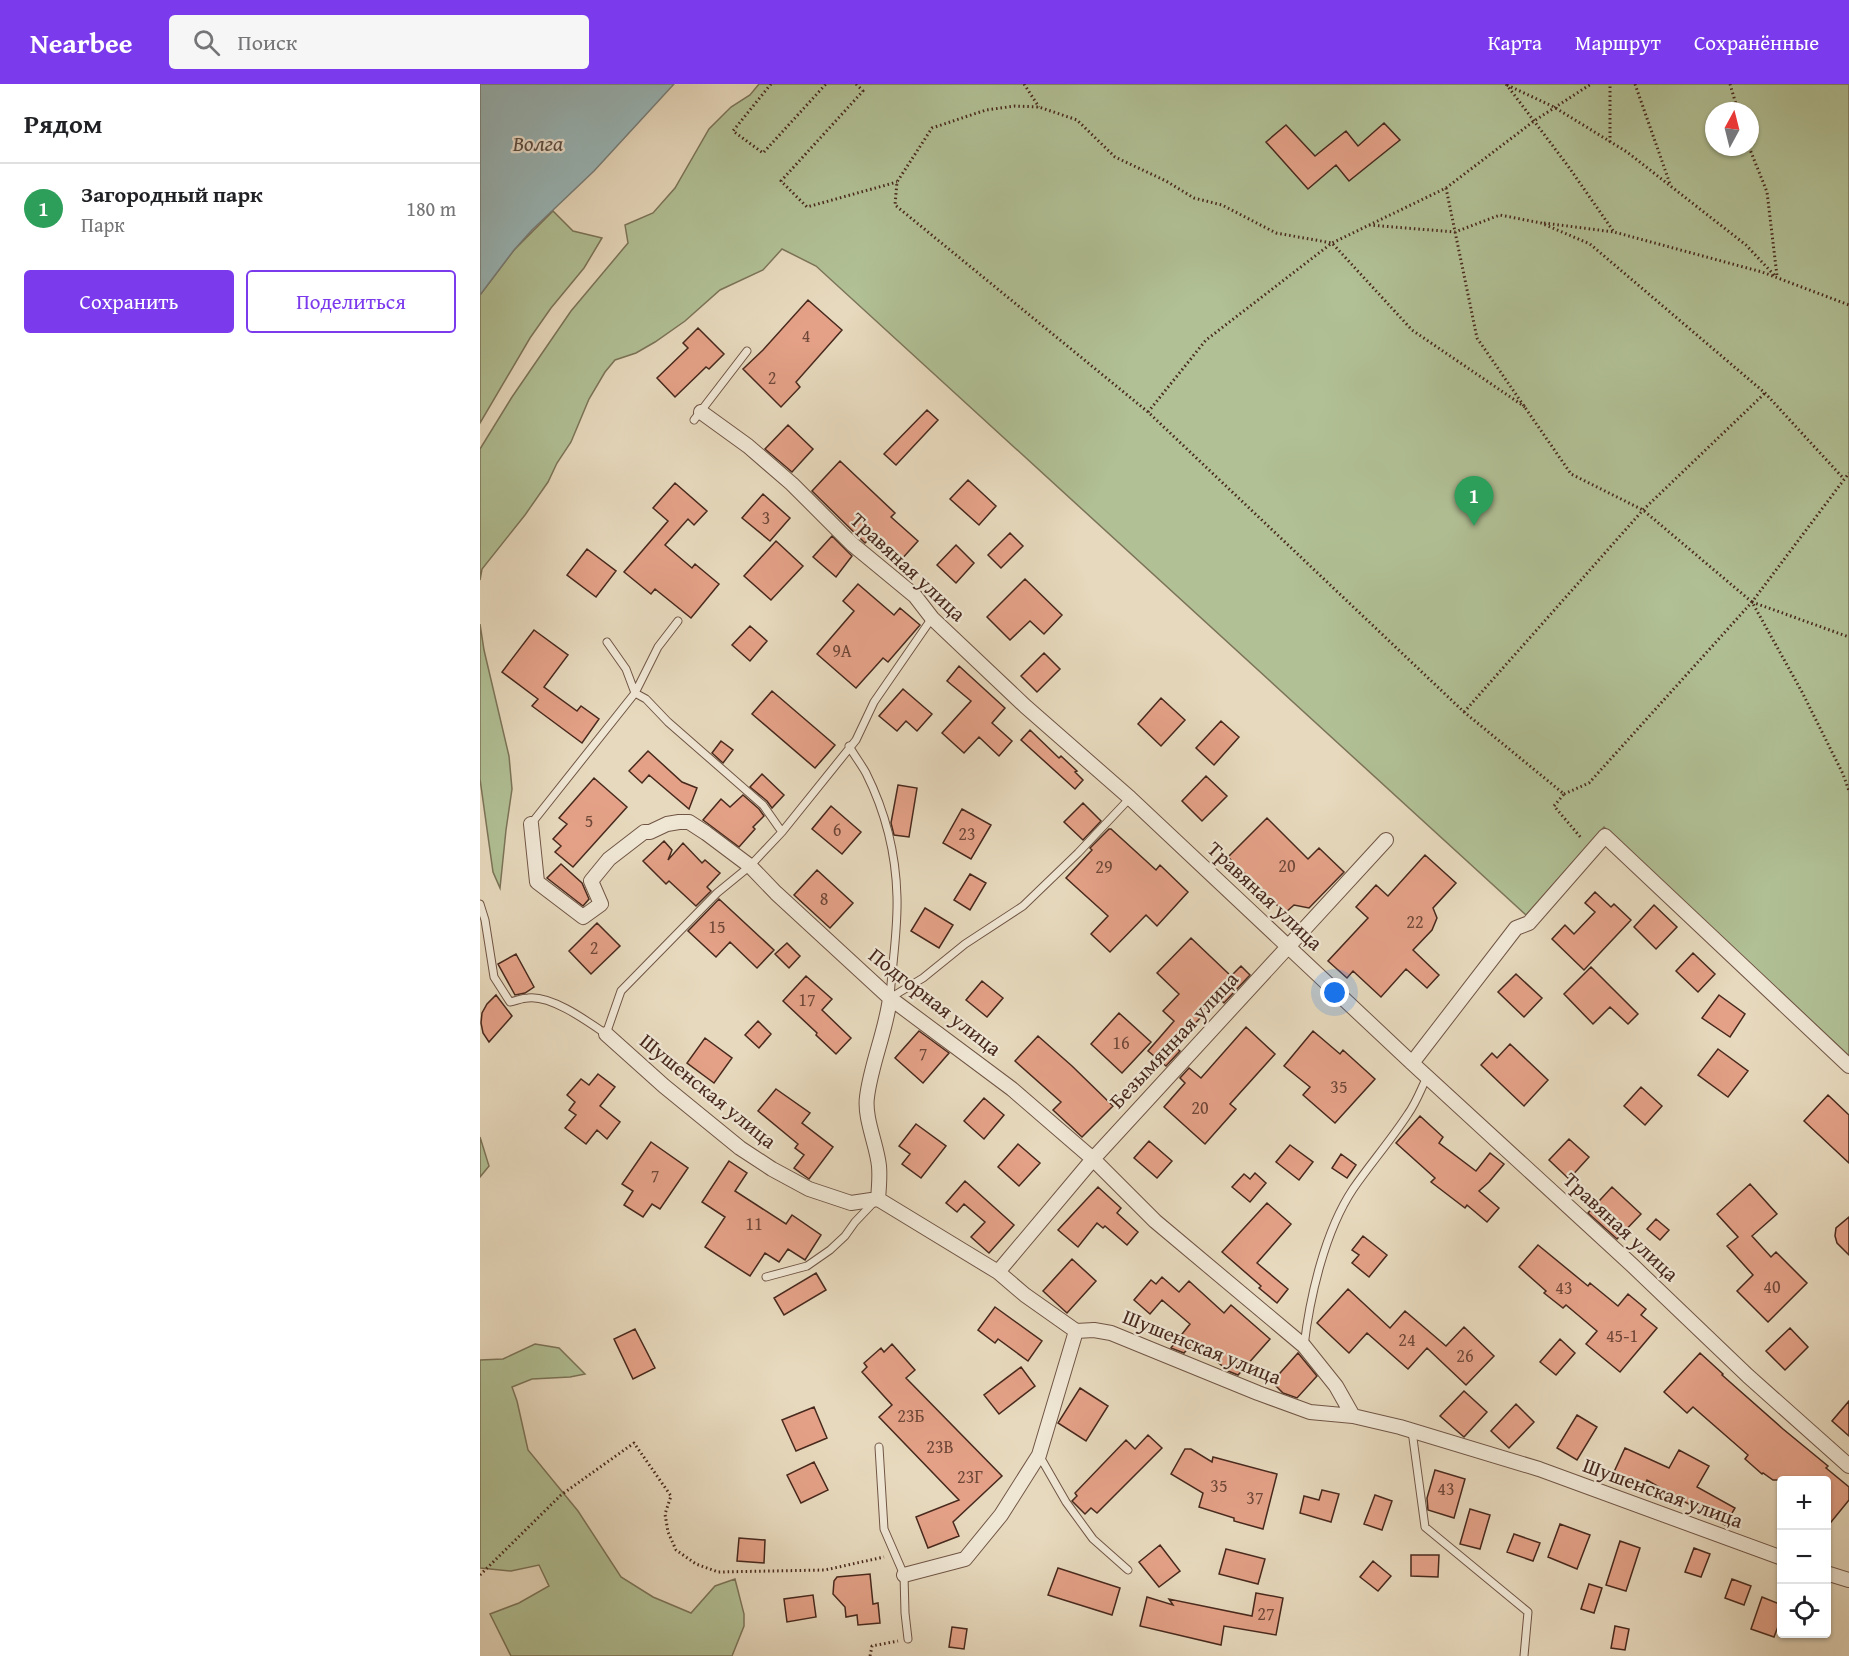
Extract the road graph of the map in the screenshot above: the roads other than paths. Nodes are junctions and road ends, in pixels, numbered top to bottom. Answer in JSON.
{"nodes":[{"id":1,"x":747,"y":351,"type":"dead end"},
{"id":2,"x":698,"y":416,"type":"joint"},
{"id":3,"x":932,"y":618,"type":"junction"},
{"id":4,"x":678,"y":621,"type":"dead end"},
{"id":5,"x":607,"y":642,"type":"dead end"},
{"id":6,"x":635,"y":693,"type":"junction"},
{"id":7,"x":849,"y":746,"type":"junction"},
{"id":8,"x":1130,"y":798,"type":"junction"},
{"id":9,"x":531,"y":824,"type":"joint"},
{"id":10,"x":782,"y":832,"type":"junction"},
{"id":11,"x":1386,"y":840,"type":"dead end"},
{"id":12,"x":750,"y":866,"type":"junction"},
{"id":13,"x":480,"y":904,"type":"edge"},
{"id":14,"x":480,"y":937,"type":"edge"},
{"id":15,"x":489,"y":946,"type":"junction"},
{"id":16,"x":1290,"y":946,"type":"junction"},
{"id":17,"x":890,"y":998,"type":"junction"},
{"id":18,"x":606,"y":1034,"type":"junction"},
{"id":19,"x":1412,"y":1063,"type":"junction"},
{"id":20,"x":1849,"y":1066,"type":"edge"},
{"id":21,"x":1427,"y":1077,"type":"junction"},
{"id":22,"x":1093,"y":1159,"type":"junction"},
{"id":23,"x":878,"y":1198,"type":"junction"},
{"id":24,"x":998,"y":1272,"type":"junction"},
{"id":25,"x":766,"y":1277,"type":"dead end"},
{"id":26,"x":1076,"y":1331,"type":"junction"},
{"id":27,"x":1304,"y":1346,"type":"junction"},
{"id":28,"x":1353,"y":1416,"type":"junction"},
{"id":29,"x":1412,"y":1431,"type":"junction"},
{"id":30,"x":879,"y":1447,"type":"dead end"},
{"id":31,"x":1039,"y":1455,"type":"junction"},
{"id":32,"x":1849,"y":1466,"type":"edge"},
{"id":33,"x":1777,"y":1556,"type":"edge"},
{"id":34,"x":1128,"y":1570,"type":"dead end"},
{"id":35,"x":1831,"y":1574,"type":"edge"},
{"id":36,"x":904,"y":1575,"type":"junction"},
{"id":37,"x":1849,"y":1580,"type":"edge"},
{"id":38,"x":908,"y":1639,"type":"road end"},
{"id":39,"x":1524,"y":1656,"type":"edge"}],
"edges":[{"from":1,"to":2,"type":"lane"},
{"from":2,"to":3,"type":"street","name":"Травяная улица"},
{"from":3,"to":7,"type":"lane"},
{"from":3,"to":8,"type":"street","name":"Травяная улица"},
{"from":4,"to":6,"type":"lane"},
{"from":5,"to":6,"type":"lane"},
{"from":6,"to":9,"type":"lane"},
{"from":6,"to":10,"type":"lane"},
{"from":7,"to":10,"type":"lane"},
{"from":7,"to":17,"type":"lane"},
{"from":8,"to":16,"type":"street","name":"Травяная улица"},
{"from":8,"to":17,"type":"lane"},
{"from":9,"to":12,"type":"street","name":"Подгорная улица"},
{"from":10,"to":12,"type":"lane"},
{"from":11,"to":16,"type":"street","name":"Безымянная улица"},
{"from":12,"to":17,"type":"street","name":"Подгорная улица"},
{"from":12,"to":18,"type":"lane"},
{"from":13,"to":15,"type":"lane"},
{"from":14,"to":15,"type":"lane"},
{"from":15,"to":18,"type":"lane"},
{"from":16,"to":19,"type":"street","name":"Травяная улица"},
{"from":16,"to":22,"type":"street","name":"Безымянная улица"},
{"from":17,"to":22,"type":"street","name":"Подгорная улица"},
{"from":17,"to":23,"type":"street"},
{"from":18,"to":23,"type":"street","name":"Шушенская улица"},
{"from":19,"to":20,"type":"street"},
{"from":19,"to":21,"type":"street","name":"Травяная улица"},
{"from":21,"to":27,"type":"lane"},
{"from":21,"to":32,"type":"street","name":"Травяная улица"},
{"from":22,"to":24,"type":"street","name":"Безымянная улица"},
{"from":22,"to":27,"type":"street","name":"Подгорная улица"},
{"from":23,"to":24,"type":"street"},
{"from":23,"to":25,"type":"lane"},
{"from":24,"to":26,"type":"street"},
{"from":26,"to":28,"type":"street","name":"Шушенская улица"},
{"from":26,"to":31,"type":"street"},
{"from":27,"to":28,"type":"street","name":"Подгорная улица"},
{"from":28,"to":29,"type":"street","name":"Шушенская улица"},
{"from":29,"to":33,"type":"street","name":"Шушенская улица"},
{"from":29,"to":39,"type":"lane"},
{"from":30,"to":36,"type":"lane"},
{"from":31,"to":34,"type":"lane"},
{"from":31,"to":36,"type":"street"},
{"from":35,"to":37,"type":"street"},
{"from":36,"to":38,"type":"lane"}]}
